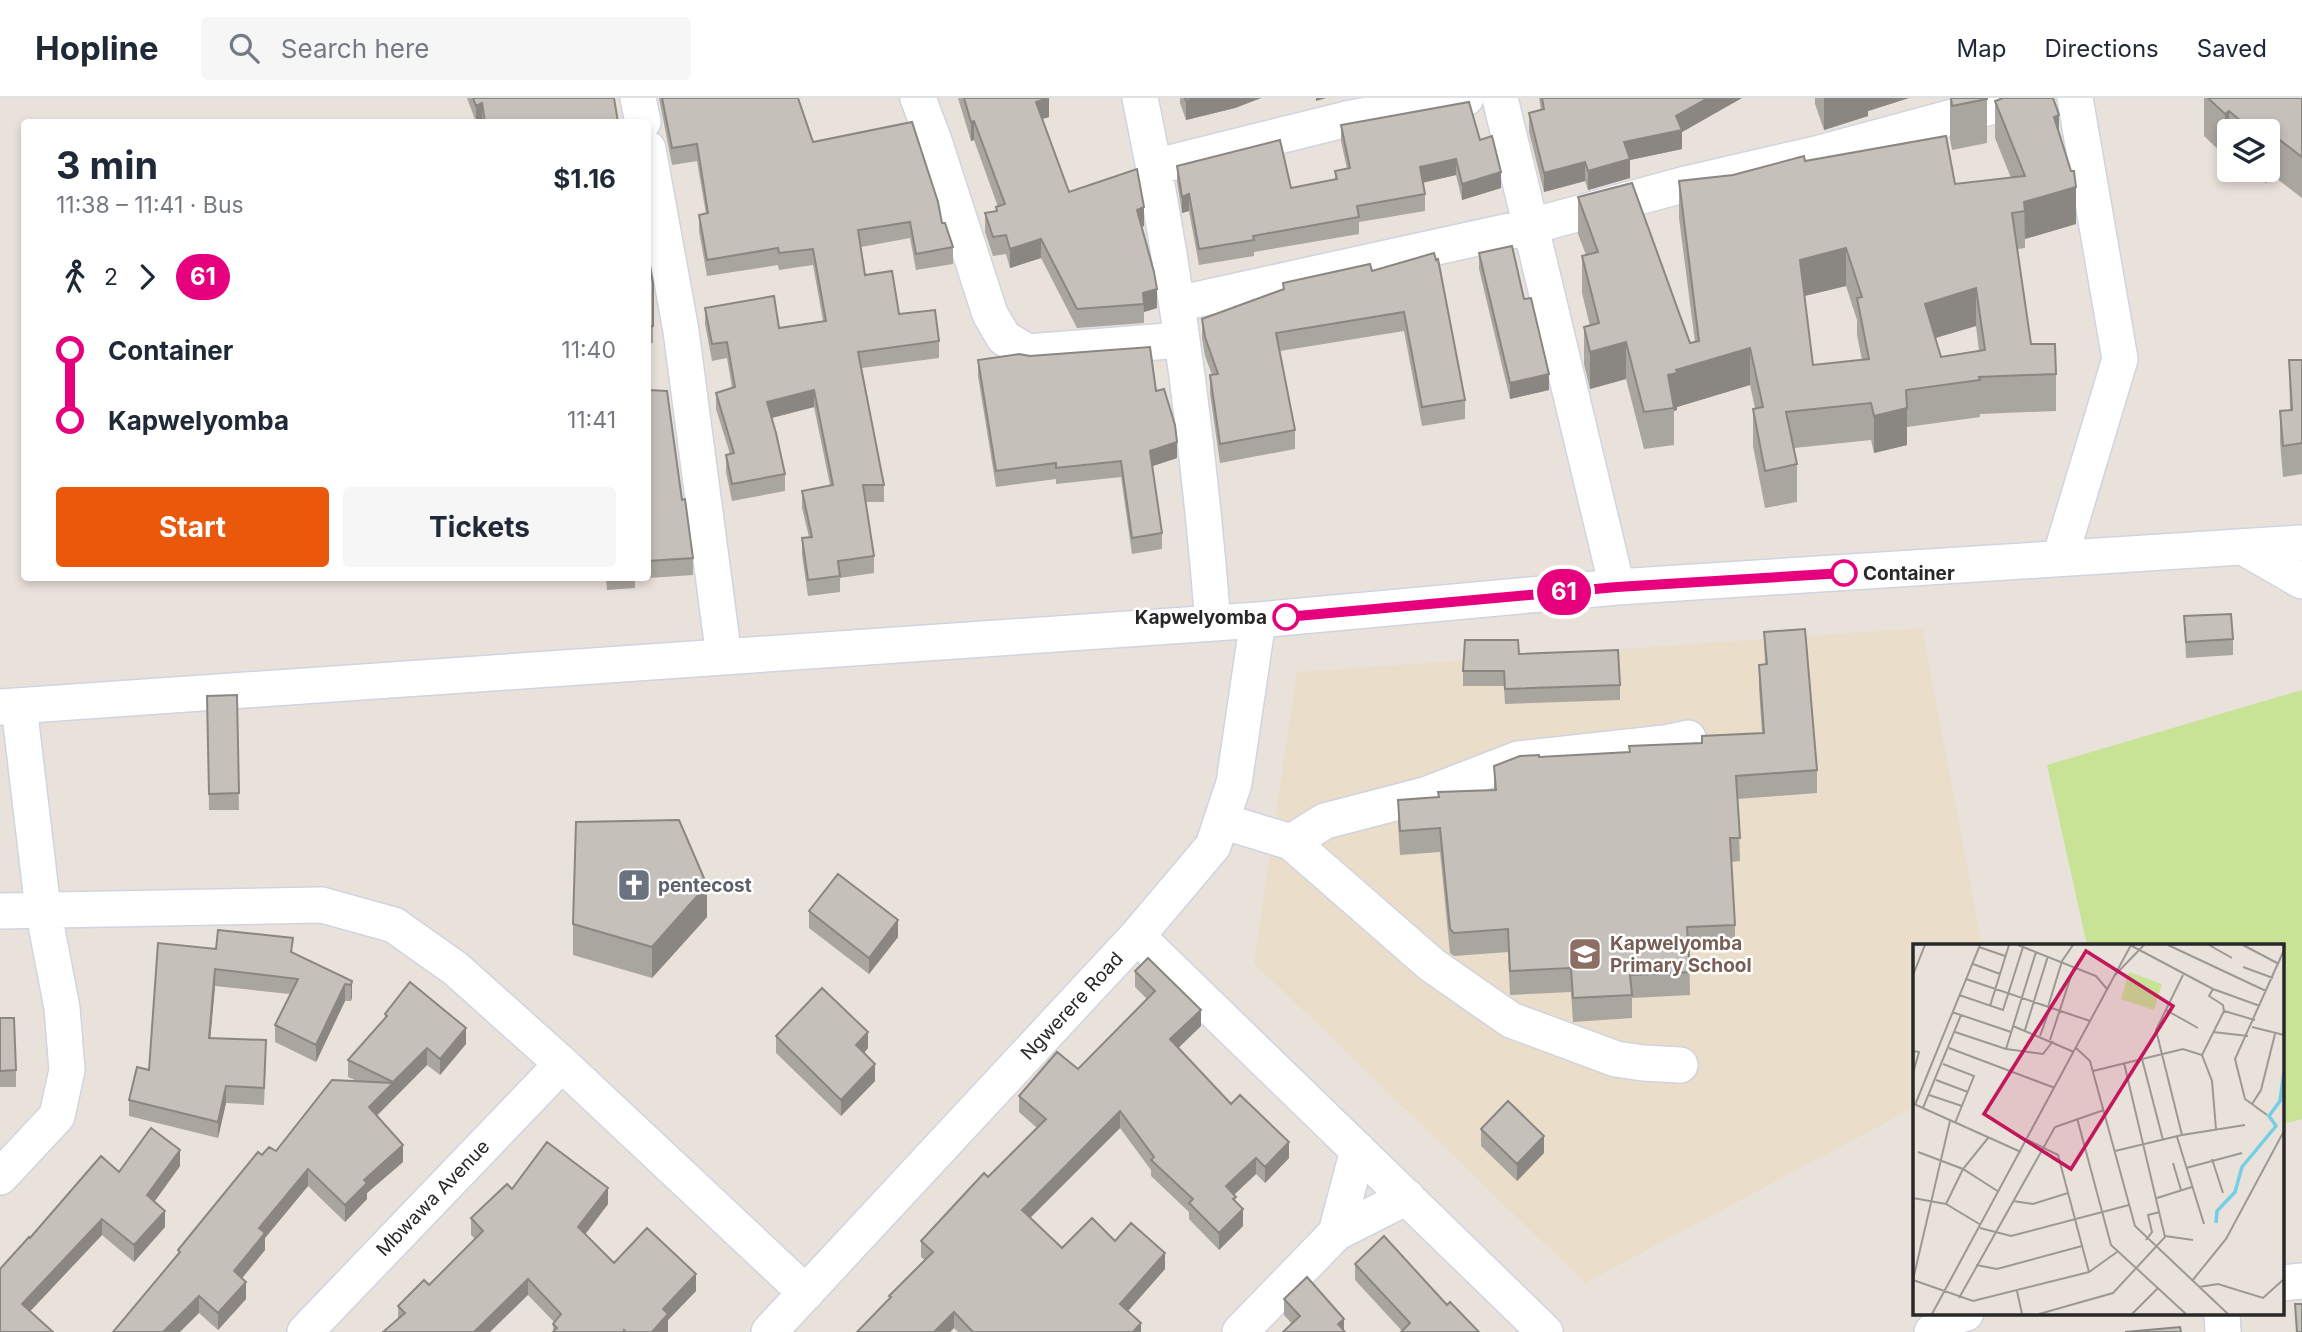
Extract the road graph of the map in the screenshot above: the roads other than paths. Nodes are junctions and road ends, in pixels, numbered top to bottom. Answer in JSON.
{"nodes":[{"id":1,"x":638,"y":98,"type":"edge"},
{"id":2,"x":918,"y":98,"type":"edge"},
{"id":3,"x":1140,"y":98,"type":"edge"},
{"id":4,"x":1466,"y":98,"type":"edge"},
{"id":5,"x":1500,"y":98,"type":"edge"},
{"id":6,"x":2023,"y":98,"type":"edge"},
{"id":7,"x":2075,"y":98,"type":"edge"},
{"id":8,"x":642,"y":119,"type":"edge"},
{"id":9,"x":651,"y":166,"type":"edge"},
{"id":10,"x":1154,"y":167,"type":"junction"},
{"id":11,"x":1532,"y":226,"type":"junction"},
{"id":12,"x":1177,"y":304,"type":"junction"},
{"id":13,"x":1181,"y":340,"type":"junction"},
{"id":14,"x":2302,"y":543,"type":"edge"},
{"id":15,"x":2243,"y":547,"type":"junction"},
{"id":16,"x":2060,"y":558,"type":"junction"},
{"id":17,"x":2302,"y":581,"type":"edge"},
{"id":18,"x":1617,"y":587,"type":"junction"},
{"id":19,"x":1258,"y":620,"type":"junction"},
{"id":20,"x":1213,"y":622,"type":"junction"},
{"id":21,"x":724,"y":657,"type":"junction"},
{"id":22,"x":9,"y":706,"type":"edge"},
{"id":23,"x":1688,"y":738,"type":"dead end"},
{"id":24,"x":1222,"y":821,"type":"junction"},
{"id":25,"x":1291,"y":842,"type":"junction"},
{"id":26,"x":43,"y":909,"type":"junction"},
{"id":27,"x":0,"y":911,"type":"edge"},
{"id":28,"x":1137,"y":936,"type":"junction"},
{"id":29,"x":562,"y":1064,"type":"junction"},
{"id":30,"x":1680,"y":1065,"type":"dead end"},
{"id":31,"x":1358,"y":1150,"type":"junction"},
{"id":32,"x":0,"y":1177,"type":"edge"},
{"id":33,"x":1408,"y":1196,"type":"junction"},
{"id":34,"x":1336,"y":1233,"type":"junction"},
{"id":35,"x":2302,"y":1281,"type":"edge"},
{"id":36,"x":2284,"y":1283,"type":"edge"},
{"id":37,"x":806,"y":1293,"type":"junction"},
{"id":38,"x":1963,"y":1314,"type":"edge"},
{"id":39,"x":2222,"y":1314,"type":"edge"},
{"id":40,"x":305,"y":1332,"type":"edge"},
{"id":41,"x":769,"y":1332,"type":"edge"},
{"id":42,"x":1240,"y":1332,"type":"edge"},
{"id":43,"x":1545,"y":1332,"type":"edge"},
{"id":44,"x":1931,"y":1332,"type":"edge"},
{"id":45,"x":2223,"y":1332,"type":"edge"}],
"edges":[{"from":1,"to":8,"type":"street"},
{"from":2,"to":13,"type":"street"},
{"from":3,"to":10,"type":"street"},
{"from":4,"to":10,"type":"street"},
{"from":5,"to":11,"type":"street"},
{"from":6,"to":11,"type":"street"},
{"from":7,"to":16,"type":"street"},
{"from":9,"to":21,"type":"street"},
{"from":10,"to":12,"type":"street"},
{"from":11,"to":12,"type":"street"},
{"from":11,"to":18,"type":"street"},
{"from":12,"to":13,"type":"street"},
{"from":13,"to":20,"type":"street"},
{"from":14,"to":15,"type":"street"},
{"from":15,"to":16,"type":"street"},
{"from":15,"to":17,"type":"street"},
{"from":16,"to":18,"type":"street"},
{"from":18,"to":19,"type":"street"},
{"from":19,"to":20,"type":"street"},
{"from":19,"to":24,"type":"street","name":"Ngwerere Road"},
{"from":20,"to":21,"type":"street"},
{"from":21,"to":22,"type":"street"},
{"from":22,"to":26,"type":"street"},
{"from":23,"to":25,"type":"street"},
{"from":24,"to":25,"type":"street"},
{"from":24,"to":28,"type":"street","name":"Ngwerere Road"},
{"from":25,"to":30,"type":"street"},
{"from":26,"to":27,"type":"street"},
{"from":26,"to":29,"type":"street"},
{"from":26,"to":32,"type":"street"},
{"from":28,"to":31,"type":"street"},
{"from":28,"to":37,"type":"street","name":"Ngwerere Road"},
{"from":29,"to":37,"type":"street"},
{"from":29,"to":40,"type":"street","name":"Mbwawa Avenue"},
{"from":31,"to":33,"type":"street"},
{"from":31,"to":34,"type":"street"},
{"from":33,"to":34,"type":"street"},
{"from":33,"to":43,"type":"street"},
{"from":34,"to":42,"type":"street"},
{"from":35,"to":36,"type":"street"},
{"from":37,"to":41,"type":"street","name":"Ngwerere Road"},
{"from":38,"to":44,"type":"street"},
{"from":39,"to":45,"type":"street"}]}
